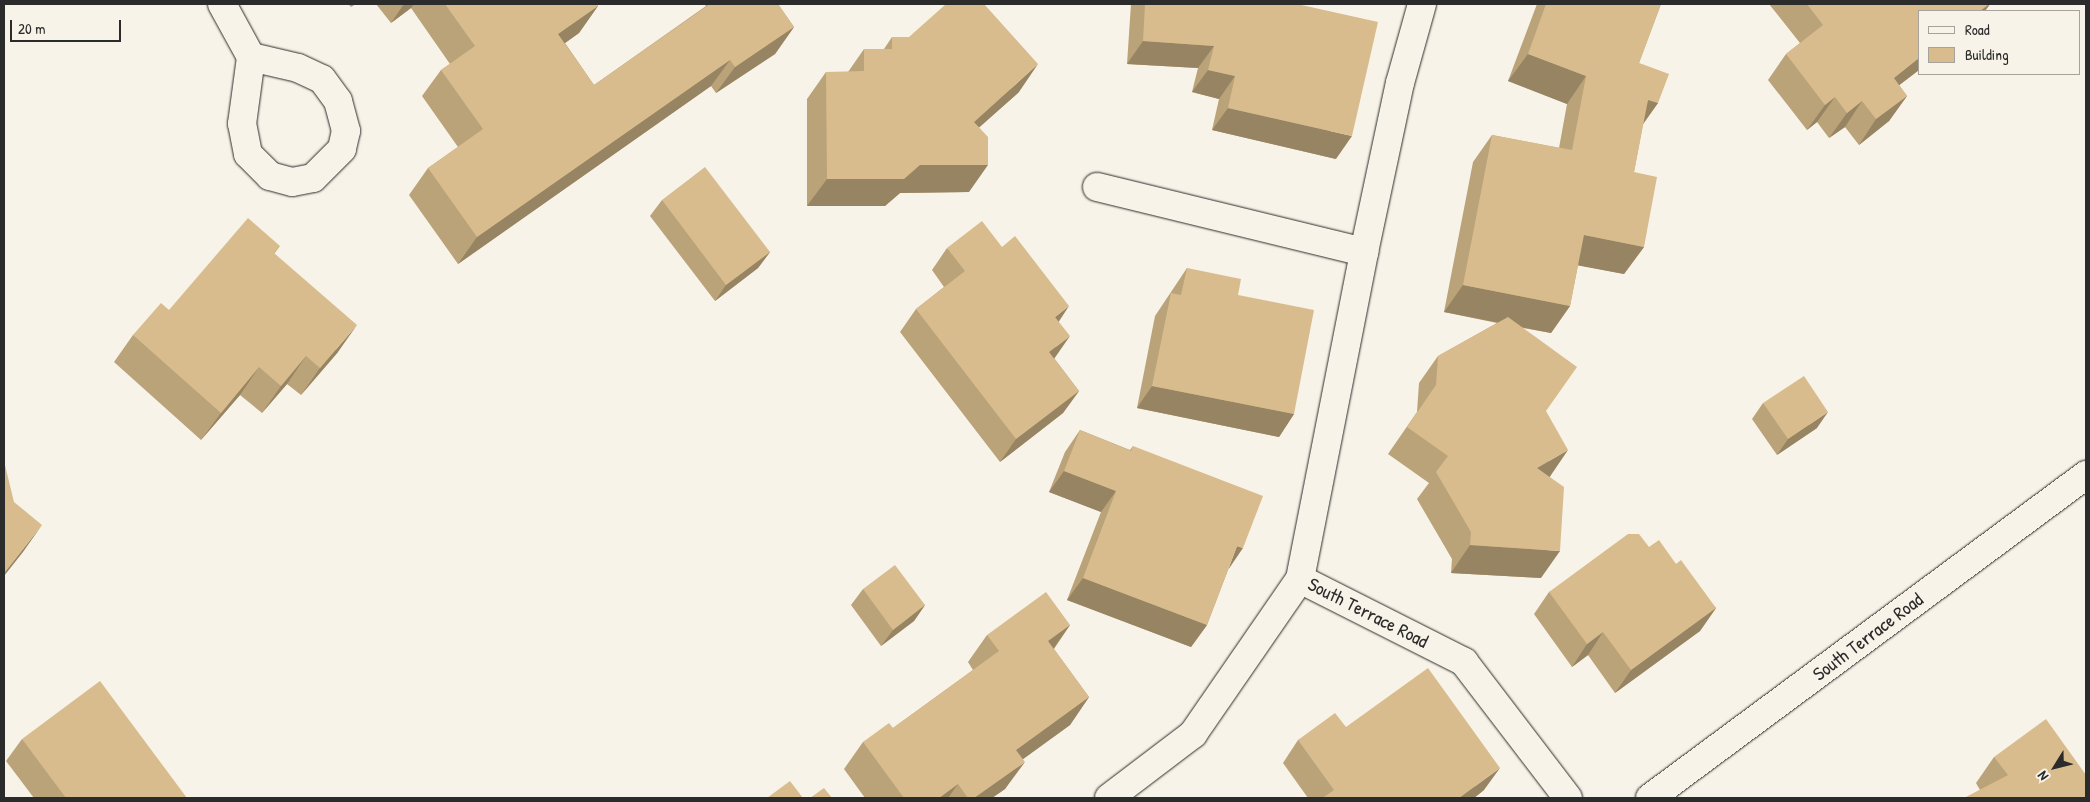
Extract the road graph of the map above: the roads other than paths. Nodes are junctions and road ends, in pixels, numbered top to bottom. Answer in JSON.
{"nodes":[{"id":1,"x":222,"y":4,"type":"edge"},
{"id":2,"x":1422,"y":4,"type":"edge"},
{"id":3,"x":251,"y":57,"type":"junction"},
{"id":4,"x":1098,"y":187,"type":"dead end"},
{"id":5,"x":1364,"y":252,"type":"junction"},
{"id":6,"x":2086,"y":475,"type":"edge"},
{"id":7,"x":1300,"y":579,"type":"junction"},
{"id":8,"x":1109,"y":798,"type":"edge"},
{"id":9,"x":1568,"y":798,"type":"edge"},
{"id":10,"x":1650,"y":798,"type":"edge"}],
"edges":[{"from":1,"to":3,"type":"street"},
{"from":2,"to":5,"type":"street"},
{"from":3,"to":3,"type":"street"},
{"from":4,"to":5,"type":"street"},
{"from":5,"to":7,"type":"street"},
{"from":6,"to":10,"type":"street","name":"South Terrace Road"},
{"from":7,"to":8,"type":"street","name":"South Terrace Road"},
{"from":7,"to":9,"type":"street","name":"South Terrace Road"}]}
